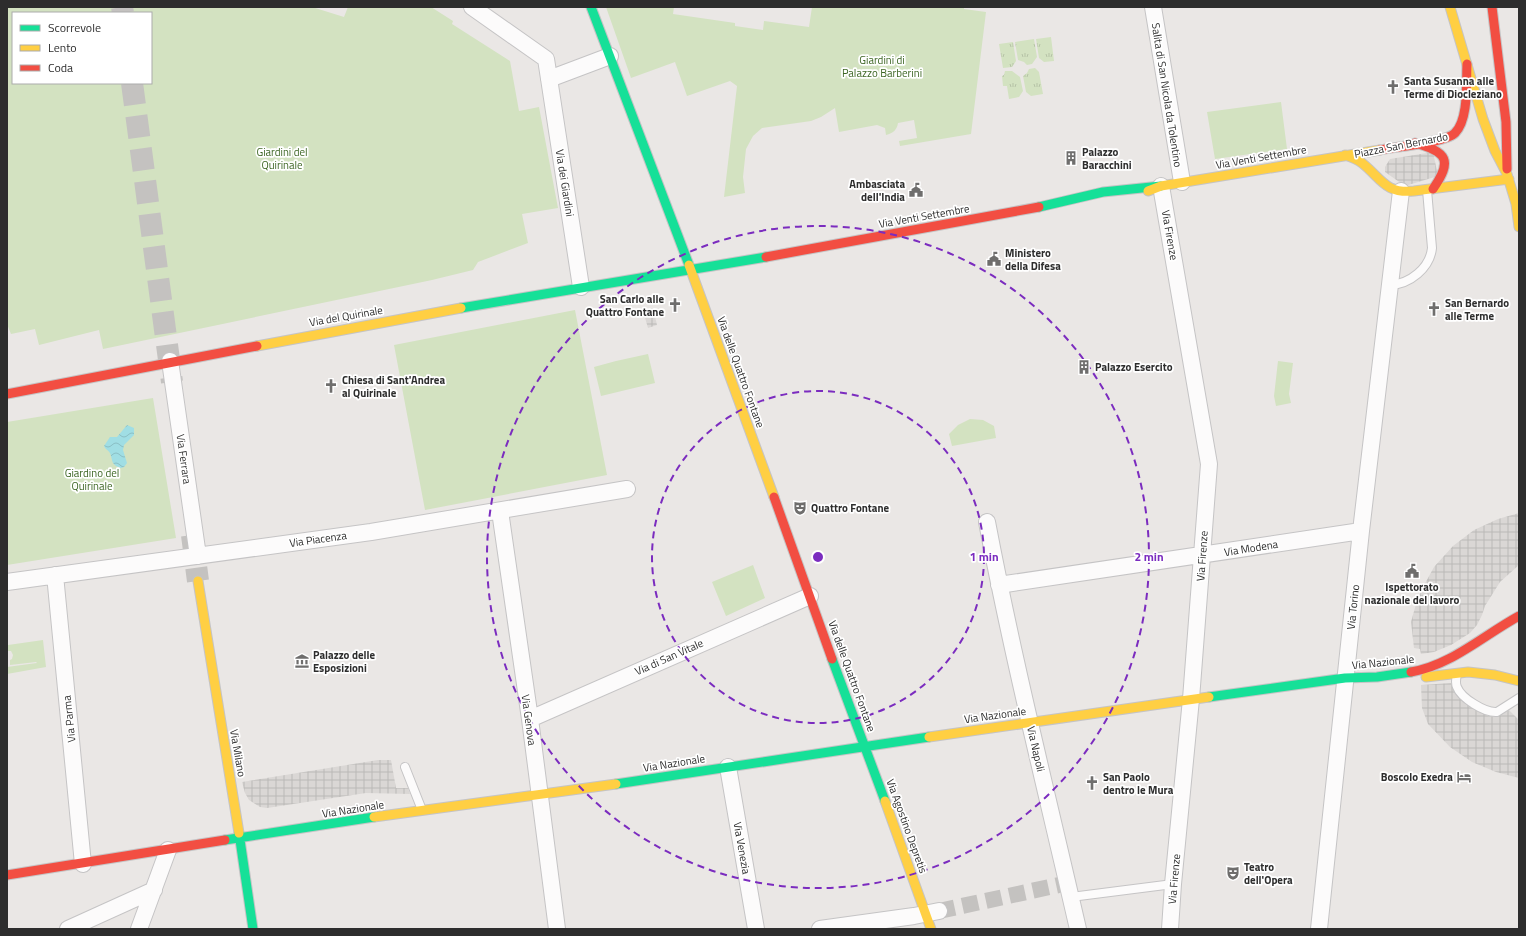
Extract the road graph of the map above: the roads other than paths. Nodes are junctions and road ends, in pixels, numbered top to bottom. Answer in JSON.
{"nodes":[{"id":1,"x":472,"y":7,"type":"edge"},
{"id":2,"x":591,"y":7,"type":"edge"},
{"id":3,"x":1153,"y":7,"type":"edge"},
{"id":4,"x":1443,"y":7,"type":"edge"},
{"id":5,"x":1450,"y":7,"type":"edge"},
{"id":6,"x":1492,"y":7,"type":"edge"},
{"id":7,"x":1454,"y":21,"type":"junction"},
{"id":8,"x":610,"y":56,"type":"junction"},
{"id":9,"x":1467,"y":64,"type":"junction"},
{"id":10,"x":549,"y":80,"type":"junction"},
{"id":11,"x":1405,"y":144,"type":"junction"},
{"id":12,"x":1415,"y":144,"type":"junction"},
{"id":13,"x":1345,"y":155,"type":"junction"},
{"id":14,"x":1508,"y":176,"type":"junction"},
{"id":15,"x":1377,"y":178,"type":"junction"},
{"id":16,"x":1182,"y":182,"type":"junction"},
{"id":17,"x":1161,"y":186,"type":"junction"},
{"id":18,"x":1430,"y":189,"type":"junction"},
{"id":19,"x":1401,"y":191,"type":"junction"},
{"id":20,"x":1519,"y":227,"type":"edge"},
{"id":21,"x":691,"y":270,"type":"junction"},
{"id":22,"x":1390,"y":285,"type":"junction"},
{"id":23,"x":581,"y":287,"type":"junction"},
{"id":24,"x":170,"y":361,"type":"junction"},
{"id":25,"x":7,"y":394,"type":"edge"},
{"id":26,"x":627,"y":489,"type":"dead end"},
{"id":27,"x":500,"y":511,"type":"junction"},
{"id":28,"x":987,"y":522,"type":"dead end"},
{"id":29,"x":1360,"y":531,"type":"junction"},
{"id":30,"x":1201,"y":555,"type":"junction"},
{"id":31,"x":198,"y":556,"type":"junction"},
{"id":32,"x":55,"y":575,"type":"junction"},
{"id":33,"x":198,"y":581,"type":"tunnel mouth"},
{"id":34,"x":7,"y":582,"type":"edge"},
{"id":35,"x":999,"y":585,"type":"junction"},
{"id":36,"x":810,"y":596,"type":"junction"},
{"id":37,"x":1519,"y":616,"type":"edge"},
{"id":38,"x":1471,"y":645,"type":"junction"},
{"id":39,"x":1461,"y":666,"type":"junction"},
{"id":40,"x":1424,"y":670,"type":"junction"},
{"id":41,"x":1345,"y":678,"type":"junction"},
{"id":42,"x":1519,"y":681,"type":"edge"},
{"id":43,"x":1519,"y":698,"type":"edge"},
{"id":44,"x":1191,"y":699,"type":"junction"},
{"id":45,"x":530,"y":720,"type":"junction"},
{"id":46,"x":1030,"y":723,"type":"junction"},
{"id":47,"x":865,"y":746,"type":"junction"},
{"id":48,"x":405,"y":767,"type":"dead end"},
{"id":49,"x":728,"y":767,"type":"junction"},
{"id":50,"x":539,"y":795,"type":"junction"},
{"id":51,"x":422,"y":810,"type":"junction"},
{"id":52,"x":240,"y":838,"type":"junction"},
{"id":53,"x":168,"y":850,"type":"junction"},
{"id":54,"x":83,"y":864,"type":"junction"},
{"id":55,"x":7,"y":875,"type":"edge"},
{"id":56,"x":1173,"y":884,"type":"junction"},
{"id":57,"x":1066,"y":888,"type":"junction"},
{"id":58,"x":154,"y":890,"type":"junction"},
{"id":59,"x":932,"y":912,"type":"junction"},
{"id":60,"x":68,"y":929,"type":"edge"},
{"id":61,"x":139,"y":929,"type":"edge"},
{"id":62,"x":253,"y":929,"type":"edge"},
{"id":63,"x":557,"y":929,"type":"edge"},
{"id":64,"x":756,"y":929,"type":"edge"},
{"id":65,"x":820,"y":929,"type":"edge"},
{"id":66,"x":932,"y":929,"type":"edge"},
{"id":67,"x":1078,"y":929,"type":"edge"},
{"id":68,"x":1170,"y":929,"type":"edge"},
{"id":69,"x":1319,"y":929,"type":"edge"}],
"edges":[{"from":1,"to":10,"type":"street","name":"Via dei Giardini"},
{"from":2,"to":8,"type":"street","name":"Via delle Quattro Fontane"},
{"from":3,"to":16,"type":"street","name":"Salita di San Nicola da Tolentino"},
{"from":4,"to":7,"type":"street"},
{"from":5,"to":7,"type":"street"},
{"from":6,"to":14,"type":"street"},
{"from":7,"to":9,"type":"street"},
{"from":8,"to":10,"type":"street"},
{"from":8,"to":21,"type":"street","name":"Via delle Quattro Fontane"},
{"from":9,"to":12,"type":"street","name":"Piazza San Bernardo"},
{"from":9,"to":14,"type":"street"},
{"from":10,"to":23,"type":"street","name":"Via dei Giardini"},
{"from":11,"to":12,"type":"street","name":"Piazza San Bernardo"},
{"from":11,"to":13,"type":"street","name":"Piazza San Bernardo"},
{"from":11,"to":15,"type":"street"},
{"from":12,"to":18,"type":"street"},
{"from":13,"to":15,"type":"street","name":"Piazza San Bernardo"},
{"from":13,"to":16,"type":"street","name":"Via Venti Settembre"},
{"from":14,"to":18,"type":"street","name":"Piazza San Bernardo"},
{"from":14,"to":20,"type":"street"},
{"from":15,"to":19,"type":"street","name":"Piazza San Bernardo"},
{"from":16,"to":17,"type":"street"},
{"from":17,"to":21,"type":"street","name":"Via Venti Settembre"},
{"from":17,"to":30,"type":"street","name":"Via Firenze"},
{"from":18,"to":19,"type":"street","name":"Piazza San Bernardo"},
{"from":18,"to":22,"type":"lane"},
{"from":19,"to":22,"type":"street"},
{"from":21,"to":23,"type":"street","name":"Via del Quirinale"},
{"from":21,"to":36,"type":"street","name":"Via delle Quattro Fontane"},
{"from":22,"to":29,"type":"street","name":"Via Torino"},
{"from":23,"to":24,"type":"street","name":"Via del Quirinale"},
{"from":24,"to":25,"type":"street","name":"Via del Quirinale"},
{"from":24,"to":31,"type":"street","name":"Via Ferrara"},
{"from":26,"to":27,"type":"street","name":"Via Piacenza"},
{"from":27,"to":31,"type":"street","name":"Via Piacenza"},
{"from":27,"to":45,"type":"street","name":"Via Genova"},
{"from":28,"to":35,"type":"street","name":"Via Napoli"},
{"from":29,"to":30,"type":"street","name":"Via Modena"},
{"from":29,"to":41,"type":"street","name":"Via Torino"},
{"from":30,"to":35,"type":"street","name":"Via Modena"},
{"from":30,"to":44,"type":"street","name":"Via Firenze"},
{"from":31,"to":32,"type":"street","name":"Via Piacenza"},
{"from":32,"to":34,"type":"street","name":"Via Piacenza"},
{"from":32,"to":54,"type":"street","name":"Via Parma"},
{"from":33,"to":52,"type":"street","name":"Via Milano"},
{"from":35,"to":46,"type":"street","name":"Via Napoli"},
{"from":36,"to":45,"type":"street","name":"Via di San Vitale"},
{"from":36,"to":47,"type":"street","name":"Via delle Quattro Fontane"},
{"from":37,"to":38,"type":"street"},
{"from":38,"to":39,"type":"lane"},
{"from":38,"to":40,"type":"street"},
{"from":39,"to":40,"type":"street"},
{"from":39,"to":42,"type":"street"},
{"from":39,"to":43,"type":"lane"},
{"from":40,"to":41,"type":"street","name":"Via Nazionale"},
{"from":41,"to":44,"type":"street","name":"Via Nazionale"},
{"from":41,"to":69,"type":"street","name":"Via Torino"},
{"from":44,"to":46,"type":"street","name":"Via Nazionale"},
{"from":44,"to":56,"type":"street","name":"Via Firenze"},
{"from":45,"to":50,"type":"street","name":"Via Genova"},
{"from":46,"to":47,"type":"street","name":"Via Nazionale"},
{"from":46,"to":57,"type":"street","name":"Via Napoli"},
{"from":47,"to":49,"type":"street","name":"Via Nazionale"},
{"from":47,"to":59,"type":"street","name":"Via Agostino Depretis"},
{"from":48,"to":51,"type":"lane"},
{"from":49,"to":50,"type":"street","name":"Via Nazionale"},
{"from":49,"to":64,"type":"street","name":"Via Venezia"},
{"from":50,"to":51,"type":"street","name":"Via Nazionale"},
{"from":50,"to":63,"type":"street","name":"Via Genova"},
{"from":51,"to":52,"type":"street","name":"Via Nazionale"},
{"from":52,"to":53,"type":"street","name":"Via Nazionale"},
{"from":52,"to":62,"type":"street","name":"Via Milano"},
{"from":53,"to":54,"type":"street","name":"Via Nazionale"},
{"from":53,"to":58,"type":"street"},
{"from":54,"to":55,"type":"street","name":"Via Nazionale"},
{"from":56,"to":57,"type":"lane"},
{"from":56,"to":68,"type":"street","name":"Via Firenze"},
{"from":57,"to":67,"type":"street","name":"Via Napoli"},
{"from":58,"to":60,"type":"street"},
{"from":58,"to":61,"type":"street"},
{"from":59,"to":65,"type":"street"},
{"from":59,"to":66,"type":"street","name":"Via Agostino Depretis"}]}
